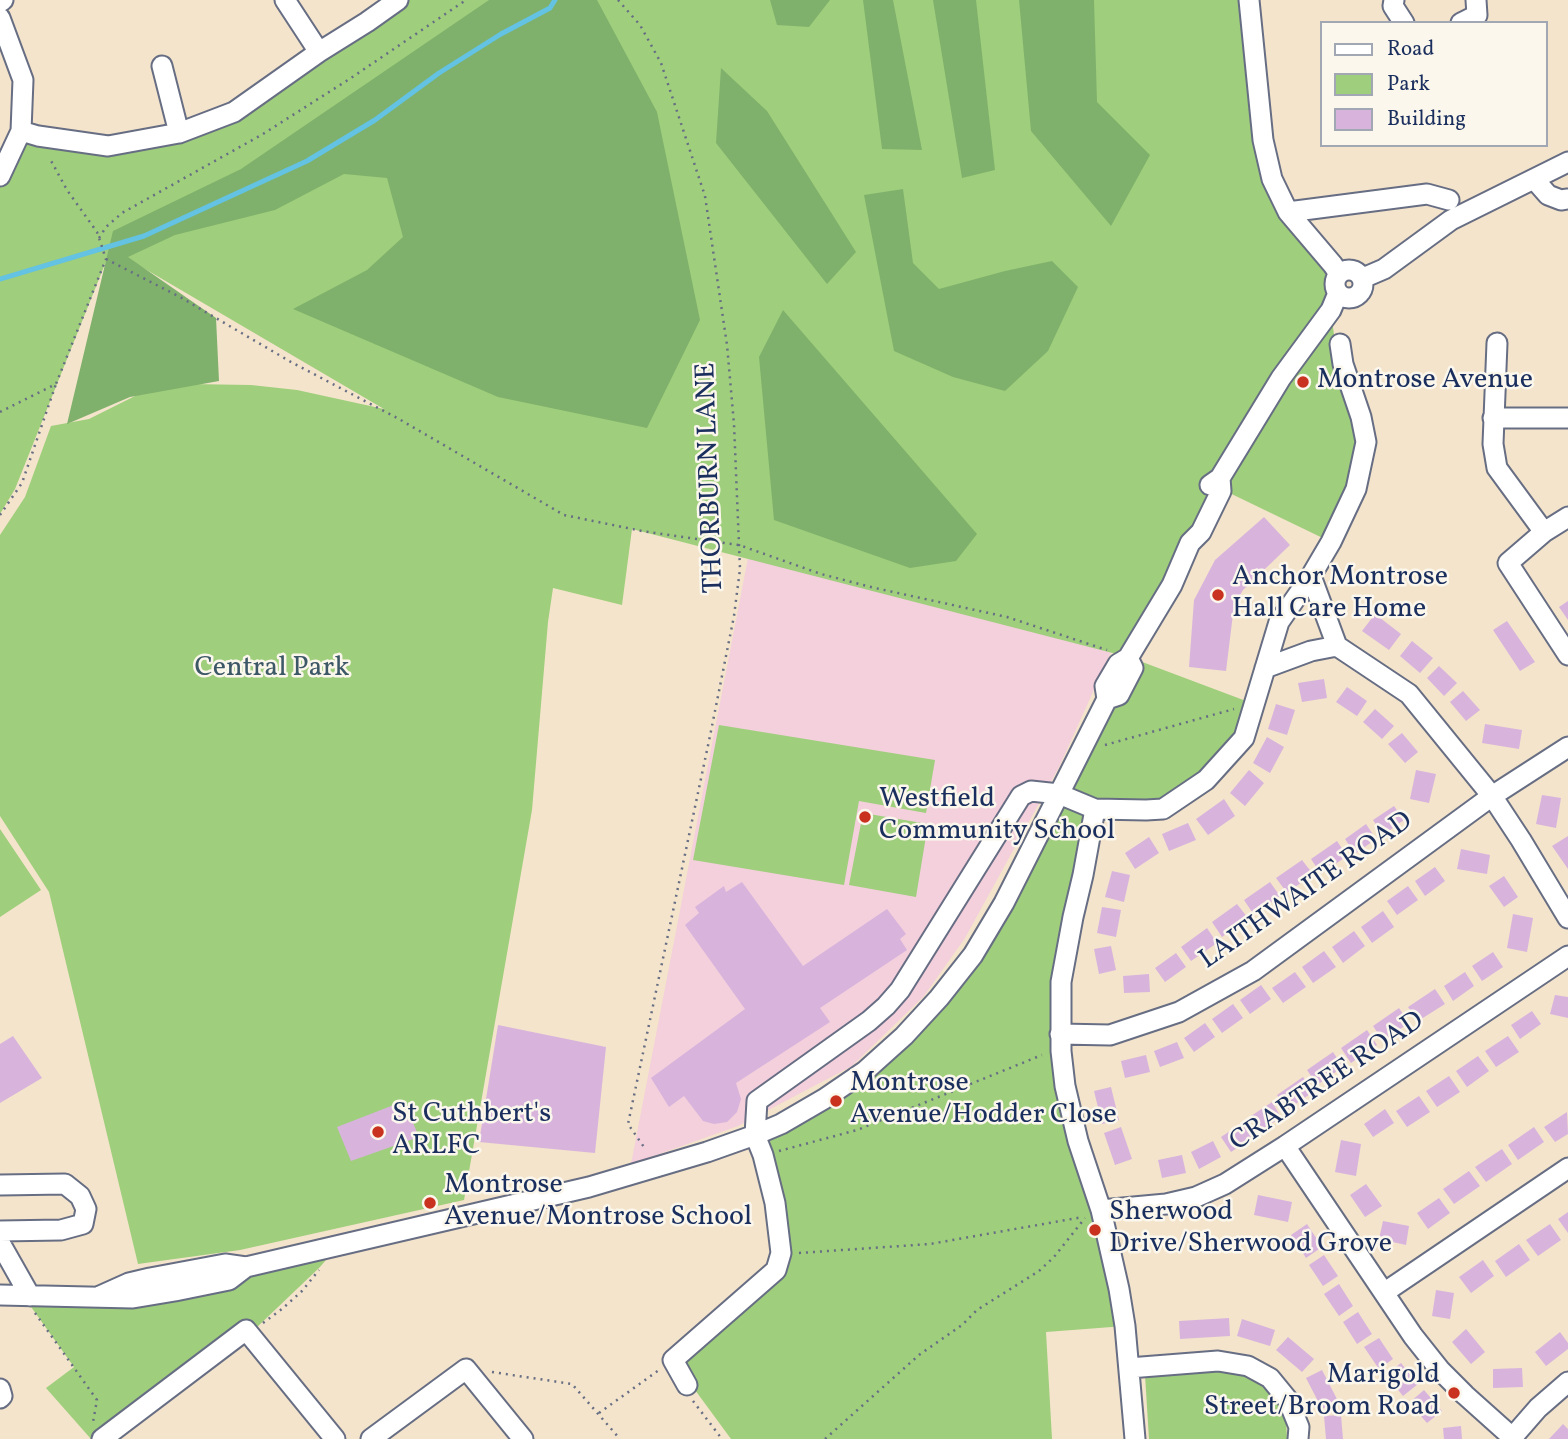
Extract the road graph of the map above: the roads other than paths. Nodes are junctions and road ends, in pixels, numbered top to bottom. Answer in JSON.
{"nodes":[{"id":1,"x":285,"y":0,"type":"edge"},
{"id":2,"x":397,"y":0,"type":"edge"},
{"id":3,"x":1249,"y":0,"type":"edge"},
{"id":4,"x":1394,"y":0,"type":"edge"},
{"id":5,"x":1476,"y":0,"type":"edge"},
{"id":6,"x":0,"y":18,"type":"edge"},
{"id":7,"x":1403,"y":21,"type":"edge"},
{"id":8,"x":1465,"y":21,"type":"edge"},
{"id":9,"x":319,"y":52,"type":"junction"},
{"id":10,"x":162,"y":66,"type":"dead end"},
{"id":11,"x":179,"y":133,"type":"junction"},
{"id":12,"x":29,"y":134,"type":"junction"},
{"id":13,"x":1568,"y":162,"type":"edge"},
{"id":14,"x":0,"y":176,"type":"edge"},
{"id":15,"x":1534,"y":178,"type":"junction"},
{"id":16,"x":1568,"y":199,"type":"edge"},
{"id":17,"x":1449,"y":200,"type":"dead end"},
{"id":18,"x":1288,"y":212,"type":"junction"},
{"id":19,"x":1337,"y":309,"type":"junction"},
{"id":20,"x":1497,"y":343,"type":"dead end"},
{"id":21,"x":1493,"y":418,"type":"junction"},
{"id":22,"x":1568,"y":418,"type":"edge"},
{"id":23,"x":1568,"y":517,"type":"edge"},
{"id":24,"x":1545,"y":532,"type":"junction"},
{"id":25,"x":1311,"y":576,"type":"junction"},
{"id":26,"x":1337,"y":646,"type":"junction"},
{"id":27,"x":1568,"y":655,"type":"edge"},
{"id":28,"x":1265,"y":668,"type":"junction"},
{"id":29,"x":1568,"y":747,"type":"edge"},
{"id":30,"x":1059,"y":794,"type":"junction"},
{"id":31,"x":1492,"y":796,"type":"junction"},
{"id":32,"x":1095,"y":809,"type":"junction"},
{"id":33,"x":1568,"y":918,"type":"edge"},
{"id":34,"x":1568,"y":956,"type":"edge"},
{"id":35,"x":1060,"y":1042,"type":"junction"},
{"id":36,"x":755,"y":1135,"type":"junction"},
{"id":37,"x":1285,"y":1146,"type":"junction"},
{"id":38,"x":1568,"y":1168,"type":"edge"},
{"id":39,"x":0,"y":1185,"type":"edge"},
{"id":40,"x":1101,"y":1210,"type":"junction"},
{"id":41,"x":0,"y":1231,"type":"edge"},
{"id":42,"x":0,"y":1243,"type":"edge"},
{"id":43,"x":1385,"y":1292,"type":"junction"},
{"id":44,"x":0,"y":1295,"type":"edge"},
{"id":45,"x":27,"y":1296,"type":"junction"},
{"id":46,"x":1129,"y":1368,"type":"junction"},
{"id":47,"x":1568,"y":1382,"type":"edge"},
{"id":48,"x":688,"y":1385,"type":"road end"},
{"id":49,"x":0,"y":1389,"type":"edge"},
{"id":50,"x":0,"y":1398,"type":"edge"},
{"id":51,"x":97,"y":1433,"type":"edge"},
{"id":52,"x":1511,"y":1438,"type":"edge"},
{"id":53,"x":335,"y":1439,"type":"edge"},
{"id":54,"x":371,"y":1439,"type":"edge"},
{"id":55,"x":523,"y":1439,"type":"edge"},
{"id":56,"x":1135,"y":1439,"type":"edge"},
{"id":57,"x":1298,"y":1439,"type":"edge"}],
"edges":[{"from":1,"to":9,"type":"street"},
{"from":2,"to":9,"type":"street"},
{"from":3,"to":18,"type":"street"},
{"from":4,"to":7,"type":"street"},
{"from":5,"to":8,"type":"street"},
{"from":6,"to":12,"type":"street"},
{"from":9,"to":11,"type":"street"},
{"from":10,"to":11,"type":"street"},
{"from":11,"to":12,"type":"street"},
{"from":12,"to":14,"type":"street"},
{"from":13,"to":15,"type":"street"},
{"from":15,"to":16,"type":"street"},
{"from":15,"to":19,"type":"street"},
{"from":17,"to":18,"type":"street"},
{"from":18,"to":19,"type":"street"},
{"from":19,"to":25,"type":"street"},
{"from":19,"to":30,"type":"street"},
{"from":20,"to":21,"type":"street"},
{"from":21,"to":22,"type":"street"},
{"from":21,"to":24,"type":"street"},
{"from":23,"to":24,"type":"street"},
{"from":24,"to":27,"type":"street"},
{"from":25,"to":26,"type":"street"},
{"from":25,"to":28,"type":"street"},
{"from":26,"to":28,"type":"street"},
{"from":26,"to":31,"type":"street"},
{"from":28,"to":32,"type":"street"},
{"from":29,"to":31,"type":"street","name":"LAITHWAITE ROAD"},
{"from":30,"to":32,"type":"street"},
{"from":30,"to":36,"type":"street"},
{"from":30,"to":36,"type":"street"},
{"from":31,"to":33,"type":"street"},
{"from":31,"to":35,"type":"street","name":"LAITHWAITE ROAD"},
{"from":32,"to":35,"type":"street"},
{"from":34,"to":37,"type":"street","name":"CRABTREE ROAD"},
{"from":35,"to":40,"type":"street"},
{"from":36,"to":45,"type":"street"},
{"from":36,"to":48,"type":"street"},
{"from":37,"to":40,"type":"street","name":"CRABTREE ROAD"},
{"from":37,"to":43,"type":"street"},
{"from":38,"to":43,"type":"street"},
{"from":39,"to":41,"type":"street"},
{"from":40,"to":46,"type":"street"},
{"from":42,"to":45,"type":"street"},
{"from":43,"to":52,"type":"street"},
{"from":44,"to":45,"type":"street"},
{"from":46,"to":56,"type":"street"},
{"from":46,"to":57,"type":"street"},
{"from":47,"to":52,"type":"street"},
{"from":49,"to":50,"type":"street"},
{"from":51,"to":53,"type":"street"},
{"from":54,"to":55,"type":"street"}]}
